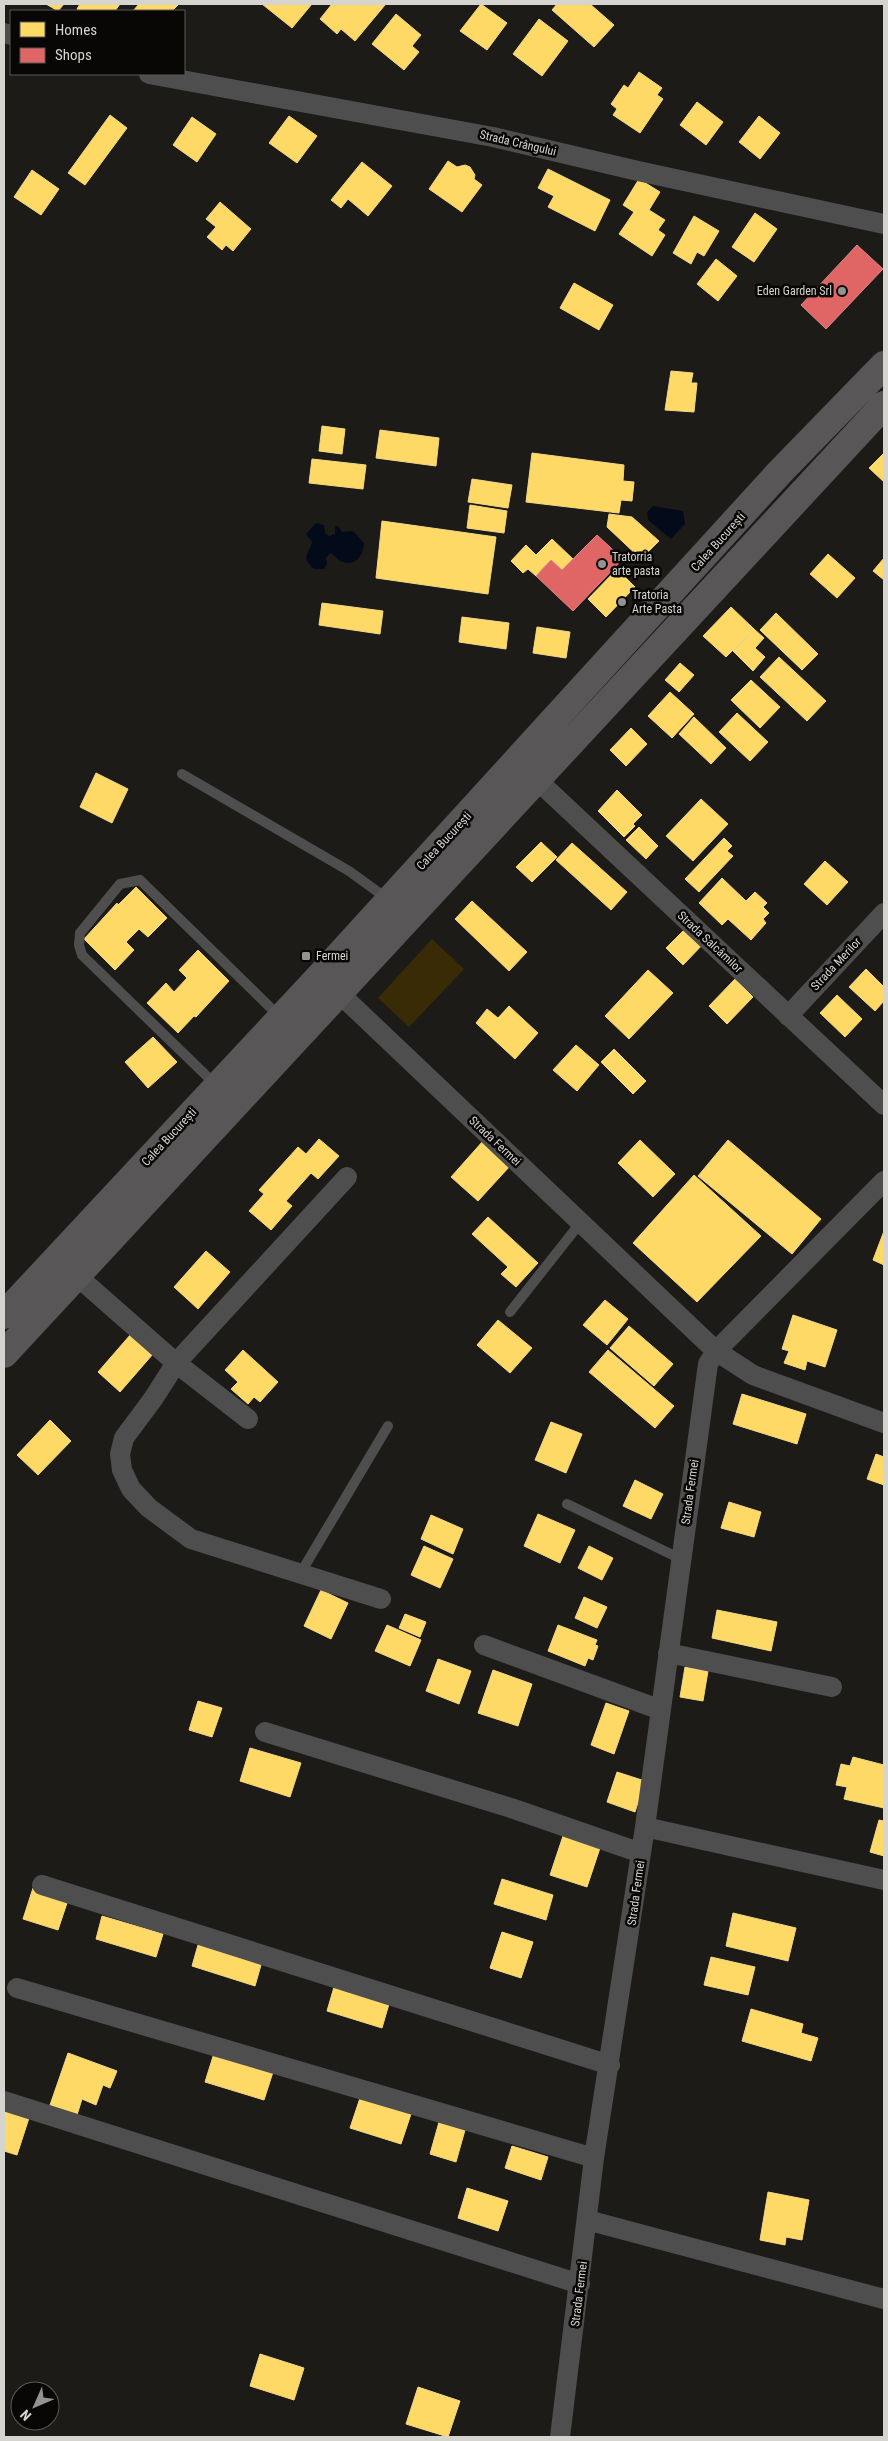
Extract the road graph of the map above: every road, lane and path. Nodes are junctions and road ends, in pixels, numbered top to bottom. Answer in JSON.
{"nodes":[{"id":1,"x":154,"y":75,"type":"edge"},
{"id":2,"x":884,"y":224,"type":"edge"},
{"id":3,"x":884,"y":365,"type":"edge"},
{"id":4,"x":881,"y":416,"type":"edge"},
{"id":5,"x":182,"y":774,"type":"dead end"},
{"id":6,"x":536,"y":779,"type":"junction"},
{"id":7,"x":390,"y":900,"type":"junction"},
{"id":8,"x":884,"y":913,"type":"edge"},
{"id":9,"x":340,"y":994,"type":"junction"},
{"id":10,"x":788,"y":1016,"type":"junction"},
{"id":11,"x":281,"y":1018,"type":"junction"},
{"id":12,"x":217,"y":1085,"type":"junction"},
{"id":13,"x":884,"y":1105,"type":"edge"},
{"id":14,"x":347,"y":1177,"type":"dead end"},
{"id":15,"x":884,"y":1181,"type":"edge"},
{"id":16,"x":581,"y":1222,"type":"junction"},
{"id":17,"x":76,"y":1276,"type":"junction"},
{"id":18,"x":510,"y":1312,"type":"dead end"},
{"id":19,"x":4,"y":1315,"type":"edge"},
{"id":20,"x":716,"y":1351,"type":"junction"},
{"id":21,"x":4,"y":1354,"type":"edge"},
{"id":22,"x":176,"y":1362,"type":"junction"},
{"id":23,"x":248,"y":1419,"type":"dead end"},
{"id":24,"x":884,"y":1423,"type":"edge"},
{"id":25,"x":388,"y":1426,"type":"dead end"},
{"id":26,"x":566,"y":1504,"type":"dead end"},
{"id":27,"x":681,"y":1559,"type":"junction"},
{"id":28,"x":300,"y":1574,"type":"junction"},
{"id":29,"x":381,"y":1599,"type":"dead end"},
{"id":30,"x":484,"y":1645,"type":"dead end"},
{"id":31,"x":668,"y":1653,"type":"junction"},
{"id":32,"x":832,"y":1687,"type":"dead end"},
{"id":33,"x":660,"y":1710,"type":"junction"},
{"id":34,"x":265,"y":1732,"type":"dead end"},
{"id":35,"x":646,"y":1827,"type":"junction"},
{"id":36,"x":642,"y":1853,"type":"junction"},
{"id":37,"x":884,"y":1880,"type":"edge"},
{"id":38,"x":42,"y":1885,"type":"dead end"},
{"id":39,"x":17,"y":1988,"type":"dead end"},
{"id":40,"x":610,"y":2065,"type":"junction"},
{"id":41,"x":4,"y":2101,"type":"edge"},
{"id":42,"x":594,"y":2158,"type":"junction"},
{"id":43,"x":587,"y":2220,"type":"junction"},
{"id":44,"x":580,"y":2284,"type":"junction"},
{"id":45,"x":884,"y":2299,"type":"edge"},
{"id":46,"x":560,"y":2437,"type":"edge"}],
"edges":[{"from":1,"to":2,"type":"street","name":"Strada Crângului"},
{"from":3,"to":7,"type":"highway","name":"Calea București"},
{"from":4,"to":6,"type":"highway"},
{"from":5,"to":7,"type":"lane"},
{"from":6,"to":9,"type":"highway"},
{"from":6,"to":10,"type":"street","name":"Strada Salcâmilor"},
{"from":7,"to":11,"type":"highway","name":"Calea București"},
{"from":8,"to":10,"type":"street","name":"Strada Merilor"},
{"from":9,"to":16,"type":"street","name":"Strada Fermei"},
{"from":9,"to":17,"type":"highway"},
{"from":10,"to":13,"type":"street","name":"Strada Salcâmilor"},
{"from":11,"to":12,"type":"highway","name":"Calea București"},
{"from":11,"to":12,"type":"lane"},
{"from":12,"to":19,"type":"highway","name":"Calea București"},
{"from":14,"to":22,"type":"street"},
{"from":15,"to":20,"type":"street"},
{"from":16,"to":18,"type":"lane"},
{"from":16,"to":20,"type":"street","name":"Strada Fermei"},
{"from":17,"to":21,"type":"highway"},
{"from":17,"to":22,"type":"street"},
{"from":20,"to":24,"type":"street","name":"Strada Fermei"},
{"from":20,"to":27,"type":"street","name":"Strada Fermei"},
{"from":22,"to":23,"type":"street"},
{"from":22,"to":28,"type":"street"},
{"from":25,"to":28,"type":"lane"},
{"from":26,"to":27,"type":"lane"},
{"from":27,"to":31,"type":"street","name":"Strada Fermei"},
{"from":28,"to":29,"type":"street"},
{"from":30,"to":33,"type":"street"},
{"from":31,"to":32,"type":"street"},
{"from":31,"to":33,"type":"street","name":"Strada Fermei"},
{"from":33,"to":35,"type":"street","name":"Strada Fermei"},
{"from":34,"to":36,"type":"street"},
{"from":35,"to":36,"type":"street","name":"Strada Fermei"},
{"from":35,"to":37,"type":"street"},
{"from":36,"to":40,"type":"street","name":"Strada Fermei"},
{"from":38,"to":40,"type":"street"},
{"from":39,"to":42,"type":"street"},
{"from":40,"to":42,"type":"street","name":"Strada Fermei"},
{"from":41,"to":44,"type":"street"},
{"from":42,"to":43,"type":"street","name":"Strada Fermei"},
{"from":43,"to":44,"type":"street","name":"Strada Fermei"},
{"from":43,"to":45,"type":"street"},
{"from":44,"to":46,"type":"street","name":"Strada Fermei"}]}
